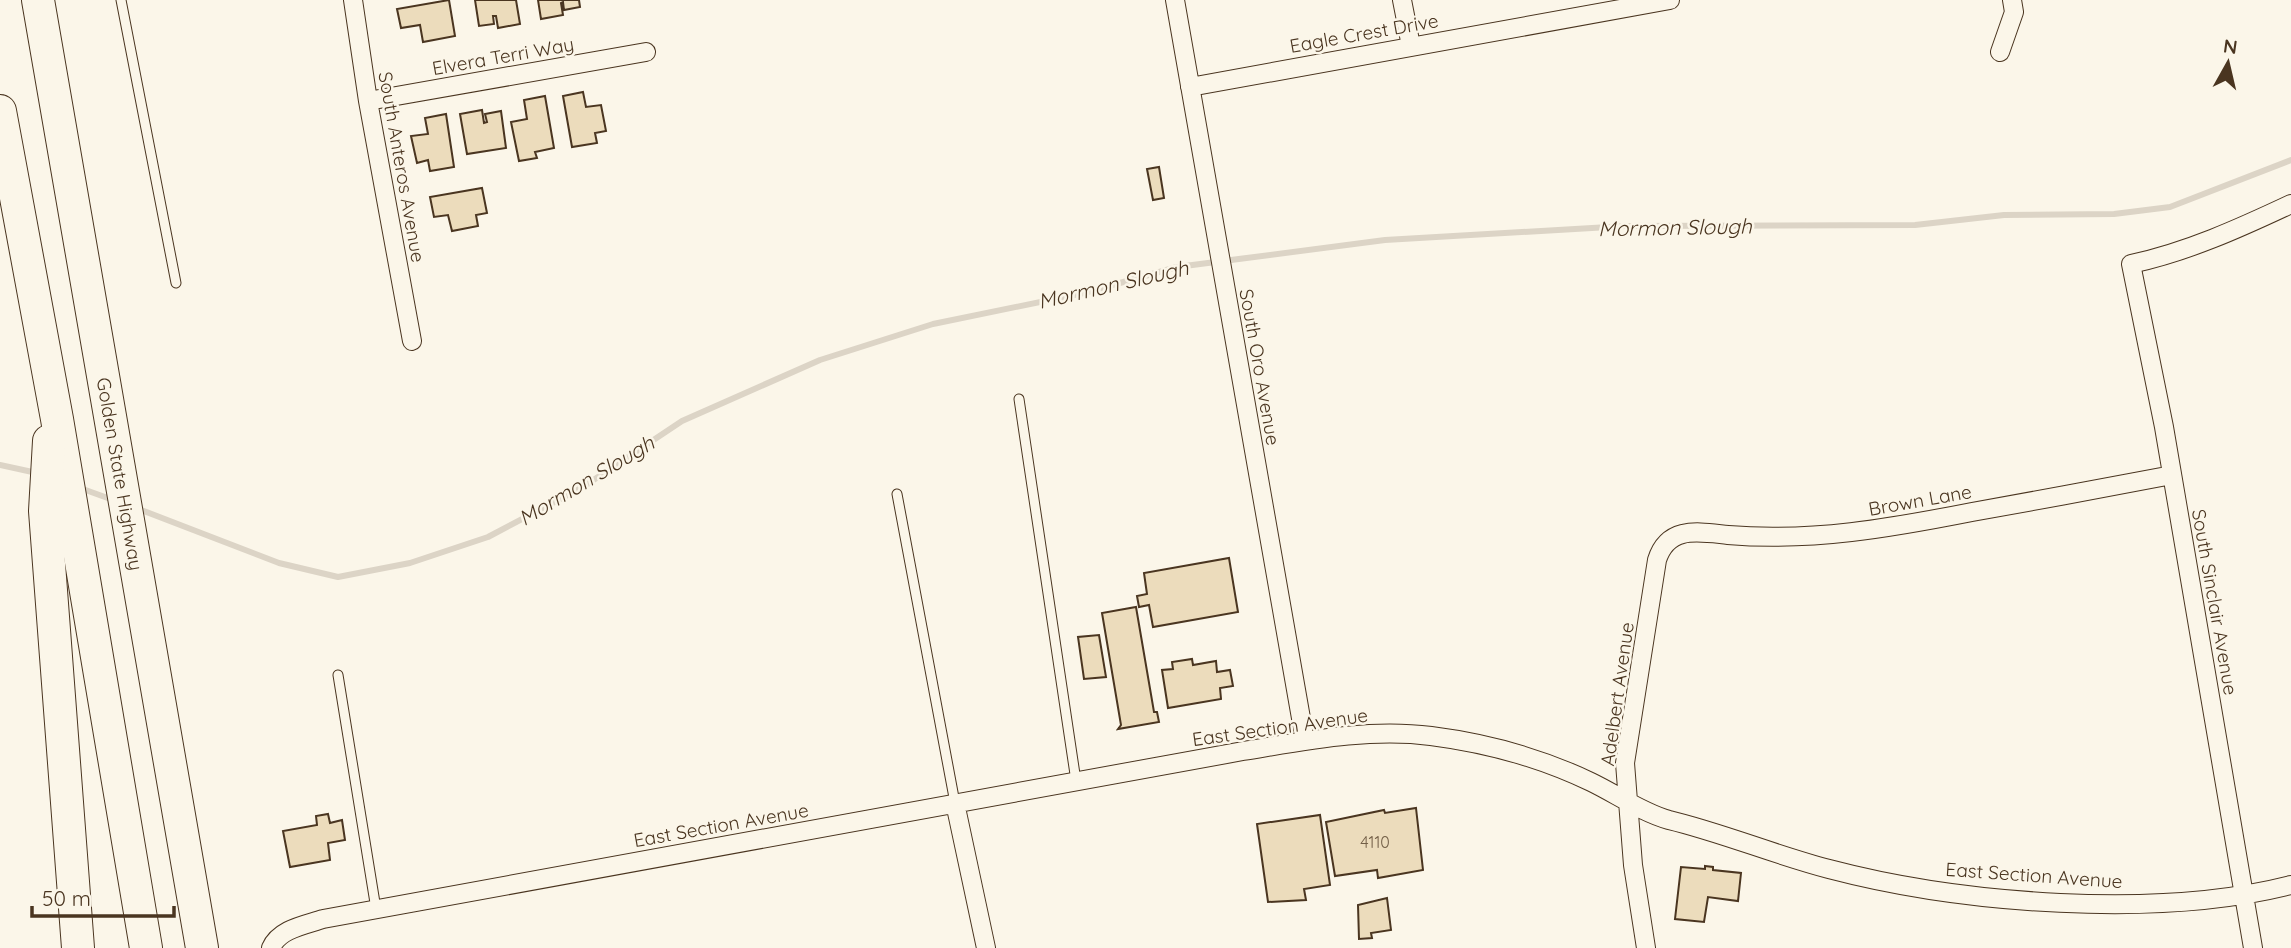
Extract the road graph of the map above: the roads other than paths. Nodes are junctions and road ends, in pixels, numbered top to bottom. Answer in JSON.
{"nodes":[{"id":1,"x":38,"y":0,"type":"edge"},
{"id":2,"x":121,"y":0,"type":"edge"},
{"id":3,"x":353,"y":0,"type":"edge"},
{"id":4,"x":1175,"y":0,"type":"edge"},
{"id":5,"x":1402,"y":0,"type":"edge"},
{"id":6,"x":1670,"y":0,"type":"edge"},
{"id":7,"x":2012,"y":0,"type":"edge"},
{"id":8,"x":1411,"y":46,"type":"junction"},
{"id":9,"x":646,"y":52,"type":"dead end"},
{"id":10,"x":2000,"y":52,"type":"dead end"},
{"id":11,"x":1190,"y":87,"type":"junction"},
{"id":12,"x":368,"y":102,"type":"junction"},
{"id":13,"x":0,"y":111,"type":"edge"},
{"id":14,"x":2291,"y":204,"type":"edge"},
{"id":15,"x":176,"y":283,"type":"dead end"},
{"id":16,"x":412,"y":341,"type":"dead end"},
{"id":17,"x":1019,"y":399,"type":"dead end"},
{"id":18,"x":53,"y":410,"type":"junction"},
{"id":19,"x":2172,"y":475,"type":"junction"},
{"id":20,"x":897,"y":494,"type":"dead end"},
{"id":21,"x":1674,"y":536,"type":"joint"},
{"id":22,"x":338,"y":675,"type":"dead end"},
{"id":23,"x":1305,"y":741,"type":"junction"},
{"id":24,"x":170,"y":765,"type":"junction"},
{"id":25,"x":1076,"y":782,"type":"junction"},
{"id":26,"x":1628,"y":801,"type":"junction"},
{"id":27,"x":955,"y":803,"type":"junction"},
{"id":28,"x":2291,"y":885,"type":"edge"},
{"id":29,"x":2244,"y":894,"type":"junction"},
{"id":30,"x":376,"y":909,"type":"junction"},
{"id":31,"x":78,"y":948,"type":"edge"},
{"id":32,"x":146,"y":948,"type":"edge"},
{"id":33,"x":202,"y":948,"type":"edge"},
{"id":34,"x":218,"y":948,"type":"edge"},
{"id":35,"x":271,"y":948,"type":"edge"},
{"id":36,"x":986,"y":948,"type":"edge"},
{"id":37,"x":1646,"y":948,"type":"edge"},
{"id":38,"x":2253,"y":948,"type":"edge"}],
"edges":[{"from":1,"to":24,"type":"highway","name":"Golden State Highway"},
{"from":2,"to":15,"type":"lane"},
{"from":3,"to":12,"type":"street","name":"South Anteros Avenue"},
{"from":4,"to":11,"type":"street","name":"South Oro Avenue"},
{"from":5,"to":8,"type":"street"},
{"from":6,"to":8,"type":"street","name":"Eagle Crest Drive"},
{"from":7,"to":10,"type":"street"},
{"from":8,"to":11,"type":"street","name":"Eagle Crest Drive"},
{"from":9,"to":12,"type":"street","name":"Elvera Terri Way"},
{"from":11,"to":23,"type":"street","name":"South Oro Avenue"},
{"from":12,"to":16,"type":"street","name":"South Anteros Avenue"},
{"from":13,"to":18,"type":"highway"},
{"from":14,"to":19,"type":"street","name":"South Sinclair Avenue"},
{"from":17,"to":25,"type":"lane"},
{"from":18,"to":31,"type":"highway"},
{"from":18,"to":32,"type":"highway"},
{"from":19,"to":21,"type":"street","name":"Brown Lane"},
{"from":19,"to":29,"type":"street","name":"South Sinclair Avenue"},
{"from":20,"to":27,"type":"lane"},
{"from":21,"to":26,"type":"street","name":"Adelbert Avenue"},
{"from":22,"to":30,"type":"lane"},
{"from":23,"to":25,"type":"street","name":"East Section Avenue"},
{"from":23,"to":26,"type":"street","name":"East Section Avenue"},
{"from":24,"to":33,"type":"highway","name":"Golden State Highway"},
{"from":24,"to":34,"type":"highway"},
{"from":25,"to":27,"type":"street","name":"East Section Avenue"},
{"from":26,"to":29,"type":"street","name":"East Section Avenue"},
{"from":26,"to":37,"type":"street","name":"Adelbert Avenue"},
{"from":27,"to":30,"type":"street","name":"East Section Avenue"},
{"from":27,"to":36,"type":"street"},
{"from":28,"to":29,"type":"street","name":"East Section Avenue"},
{"from":29,"to":38,"type":"street","name":"South Sinclair Avenue"},
{"from":30,"to":35,"type":"street","name":"East Section Avenue"}]}
